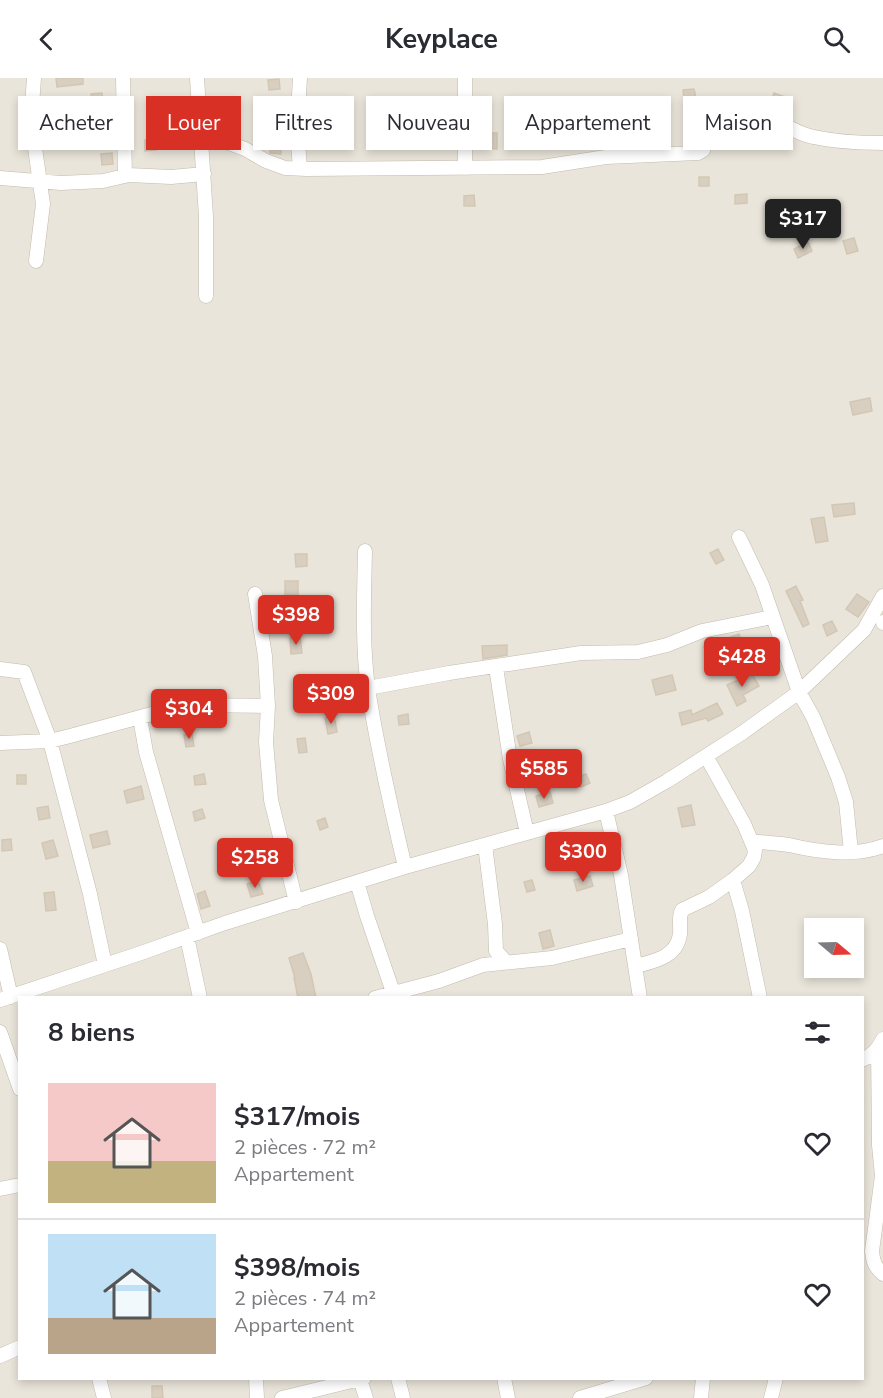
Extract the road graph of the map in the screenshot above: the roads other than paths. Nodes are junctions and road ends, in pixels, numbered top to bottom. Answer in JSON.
{"nodes":[{"id":1,"x":34,"y":78,"type":"edge"},
{"id":2,"x":123,"y":78,"type":"edge"},
{"id":3,"x":197,"y":78,"type":"edge"},
{"id":4,"x":300,"y":78,"type":"edge"},
{"id":5,"x":465,"y":78,"type":"edge"},
{"id":6,"x":198,"y":96,"type":"edge"},
{"id":7,"x":883,"y":144,"type":"edge"},
{"id":8,"x":241,"y":148,"type":"edge"},
{"id":9,"x":201,"y":150,"type":"edge"},
{"id":10,"x":465,"y":168,"type":"junction"},
{"id":11,"x":300,"y":169,"type":"junction"},
{"id":12,"x":204,"y":174,"type":"junction"},
{"id":13,"x":125,"y":176,"type":"junction"},
{"id":14,"x":0,"y":178,"type":"edge"},
{"id":15,"x":40,"y":181,"type":"junction"},
{"id":16,"x":36,"y":261,"type":"dead end"},
{"id":17,"x":206,"y":296,"type":"dead end"},
{"id":18,"x":739,"y":537,"type":"dead end"},
{"id":19,"x":365,"y":550,"type":"dead end"},
{"id":20,"x":255,"y":594,"type":"dead end"},
{"id":21,"x":883,"y":596,"type":"edge"},
{"id":22,"x":772,"y":617,"type":"junction"},
{"id":23,"x":883,"y":623,"type":"edge"},
{"id":24,"x":864,"y":630,"type":"junction"},
{"id":25,"x":496,"y":667,"type":"junction"},
{"id":26,"x":0,"y":669,"type":"edge"},
{"id":27,"x":368,"y":688,"type":"junction"},
{"id":28,"x":799,"y":692,"type":"junction"},
{"id":29,"x":268,"y":706,"type":"junction"},
{"id":30,"x":140,"y":718,"type":"junction"},
{"id":31,"x":50,"y":741,"type":"junction"},
{"id":32,"x":0,"y":743,"type":"edge"},
{"id":33,"x":706,"y":756,"type":"junction"},
{"id":34,"x":606,"y":811,"type":"junction"},
{"id":35,"x":527,"y":833,"type":"junction"},
{"id":36,"x":751,"y":841,"type":"junction"},
{"id":37,"x":485,"y":845,"type":"junction"},
{"id":38,"x":883,"y":846,"type":"edge"},
{"id":39,"x":851,"y":852,"type":"junction"},
{"id":40,"x":405,"y":867,"type":"junction"},
{"id":41,"x":733,"y":880,"type":"junction"},
{"id":42,"x":357,"y":882,"type":"junction"},
{"id":43,"x":296,"y":902,"type":"junction"},
{"id":44,"x":192,"y":935,"type":"junction"},
{"id":45,"x":631,"y":939,"type":"junction"},
{"id":46,"x":0,"y":949,"type":"edge"},
{"id":47,"x":496,"y":951,"type":"junction"},
{"id":48,"x":506,"y":962,"type":"junction"},
{"id":49,"x":105,"y":965,"type":"junction"},
{"id":50,"x":483,"y":965,"type":"junction"},
{"id":51,"x":636,"y":966,"type":"junction"},
{"id":52,"x":394,"y":995,"type":"edge"},
{"id":53,"x":200,"y":996,"type":"edge"},
{"id":54,"x":640,"y":996,"type":"edge"},
{"id":55,"x":760,"y":996,"type":"edge"},
{"id":56,"x":6,"y":998,"type":"edge"},
{"id":57,"x":0,"y":1032,"type":"edge"},
{"id":58,"x":881,"y":1044,"type":"edge"},
{"id":59,"x":864,"y":1059,"type":"edge"},
{"id":60,"x":18,"y":1083,"type":"edge"},
{"id":61,"x":18,"y":1185,"type":"edge"},
{"id":62,"x":0,"y":1189,"type":"edge"},
{"id":63,"x":883,"y":1274,"type":"edge"},
{"id":64,"x":18,"y":1348,"type":"edge"},
{"id":65,"x":0,"y":1356,"type":"edge"},
{"id":66,"x":100,"y":1380,"type":"edge"},
{"id":67,"x":256,"y":1380,"type":"edge"},
{"id":68,"x":357,"y":1380,"type":"edge"},
{"id":69,"x":362,"y":1380,"type":"edge"},
{"id":70,"x":398,"y":1380,"type":"edge"},
{"id":71,"x":504,"y":1380,"type":"edge"},
{"id":72,"x":639,"y":1380,"type":"edge"},
{"id":73,"x":704,"y":1380,"type":"edge"},
{"id":74,"x":776,"y":1380,"type":"edge"},
{"id":75,"x":104,"y":1398,"type":"edge"},
{"id":76,"x":257,"y":1398,"type":"edge"},
{"id":77,"x":282,"y":1398,"type":"edge"},
{"id":78,"x":366,"y":1398,"type":"edge"},
{"id":79,"x":403,"y":1398,"type":"edge"},
{"id":80,"x":508,"y":1398,"type":"edge"},
{"id":81,"x":580,"y":1398,"type":"edge"},
{"id":82,"x":701,"y":1398,"type":"edge"},
{"id":83,"x":771,"y":1398,"type":"edge"}],
"edges":[{"from":1,"to":15,"type":"street"},
{"from":2,"to":13,"type":"street"},
{"from":3,"to":6,"type":"street"},
{"from":4,"to":11,"type":"street"},
{"from":5,"to":10,"type":"street"},
{"from":7,"to":10,"type":"street"},
{"from":8,"to":11,"type":"street"},
{"from":9,"to":12,"type":"street"},
{"from":10,"to":11,"type":"street"},
{"from":12,"to":13,"type":"street"},
{"from":12,"to":17,"type":"street"},
{"from":13,"to":15,"type":"street"},
{"from":14,"to":15,"type":"street"},
{"from":15,"to":16,"type":"street"},
{"from":18,"to":22,"type":"street"},
{"from":19,"to":27,"type":"street"},
{"from":20,"to":29,"type":"street"},
{"from":21,"to":24,"type":"street"},
{"from":22,"to":25,"type":"street"},
{"from":22,"to":28,"type":"street"},
{"from":23,"to":24,"type":"street"},
{"from":24,"to":28,"type":"street"},
{"from":25,"to":27,"type":"street"},
{"from":25,"to":35,"type":"street"},
{"from":26,"to":31,"type":"street"},
{"from":27,"to":40,"type":"street"},
{"from":28,"to":33,"type":"street"},
{"from":28,"to":39,"type":"street"},
{"from":29,"to":30,"type":"street"},
{"from":29,"to":43,"type":"street"},
{"from":30,"to":31,"type":"street"},
{"from":30,"to":44,"type":"street"},
{"from":31,"to":32,"type":"street"},
{"from":31,"to":49,"type":"street"},
{"from":33,"to":34,"type":"street"},
{"from":33,"to":36,"type":"street"},
{"from":34,"to":35,"type":"street"},
{"from":34,"to":45,"type":"street"},
{"from":35,"to":37,"type":"street"},
{"from":36,"to":39,"type":"street"},
{"from":36,"to":41,"type":"street"},
{"from":37,"to":40,"type":"street"},
{"from":37,"to":47,"type":"street"},
{"from":38,"to":39,"type":"street"},
{"from":40,"to":42,"type":"street"},
{"from":41,"to":51,"type":"street"},
{"from":41,"to":55,"type":"street"},
{"from":42,"to":43,"type":"street"},
{"from":42,"to":52,"type":"street"},
{"from":43,"to":44,"type":"street"},
{"from":44,"to":49,"type":"street"},
{"from":44,"to":53,"type":"street"},
{"from":45,"to":48,"type":"street"},
{"from":45,"to":51,"type":"street"},
{"from":46,"to":56,"type":"street"},
{"from":47,"to":48,"type":"street"},
{"from":47,"to":50,"type":"street"},
{"from":48,"to":50,"type":"street"},
{"from":49,"to":56,"type":"street"},
{"from":50,"to":52,"type":"street"},
{"from":51,"to":54,"type":"street"},
{"from":57,"to":60,"type":"street"},
{"from":58,"to":59,"type":"street"},
{"from":58,"to":63,"type":"street"},
{"from":61,"to":62,"type":"street"},
{"from":64,"to":65,"type":"street"},
{"from":66,"to":75,"type":"street"},
{"from":67,"to":76,"type":"street"},
{"from":68,"to":77,"type":"street"},
{"from":69,"to":78,"type":"street"},
{"from":70,"to":79,"type":"street"},
{"from":71,"to":80,"type":"street"},
{"from":72,"to":81,"type":"street"},
{"from":73,"to":82,"type":"street"},
{"from":74,"to":83,"type":"street"}]}
